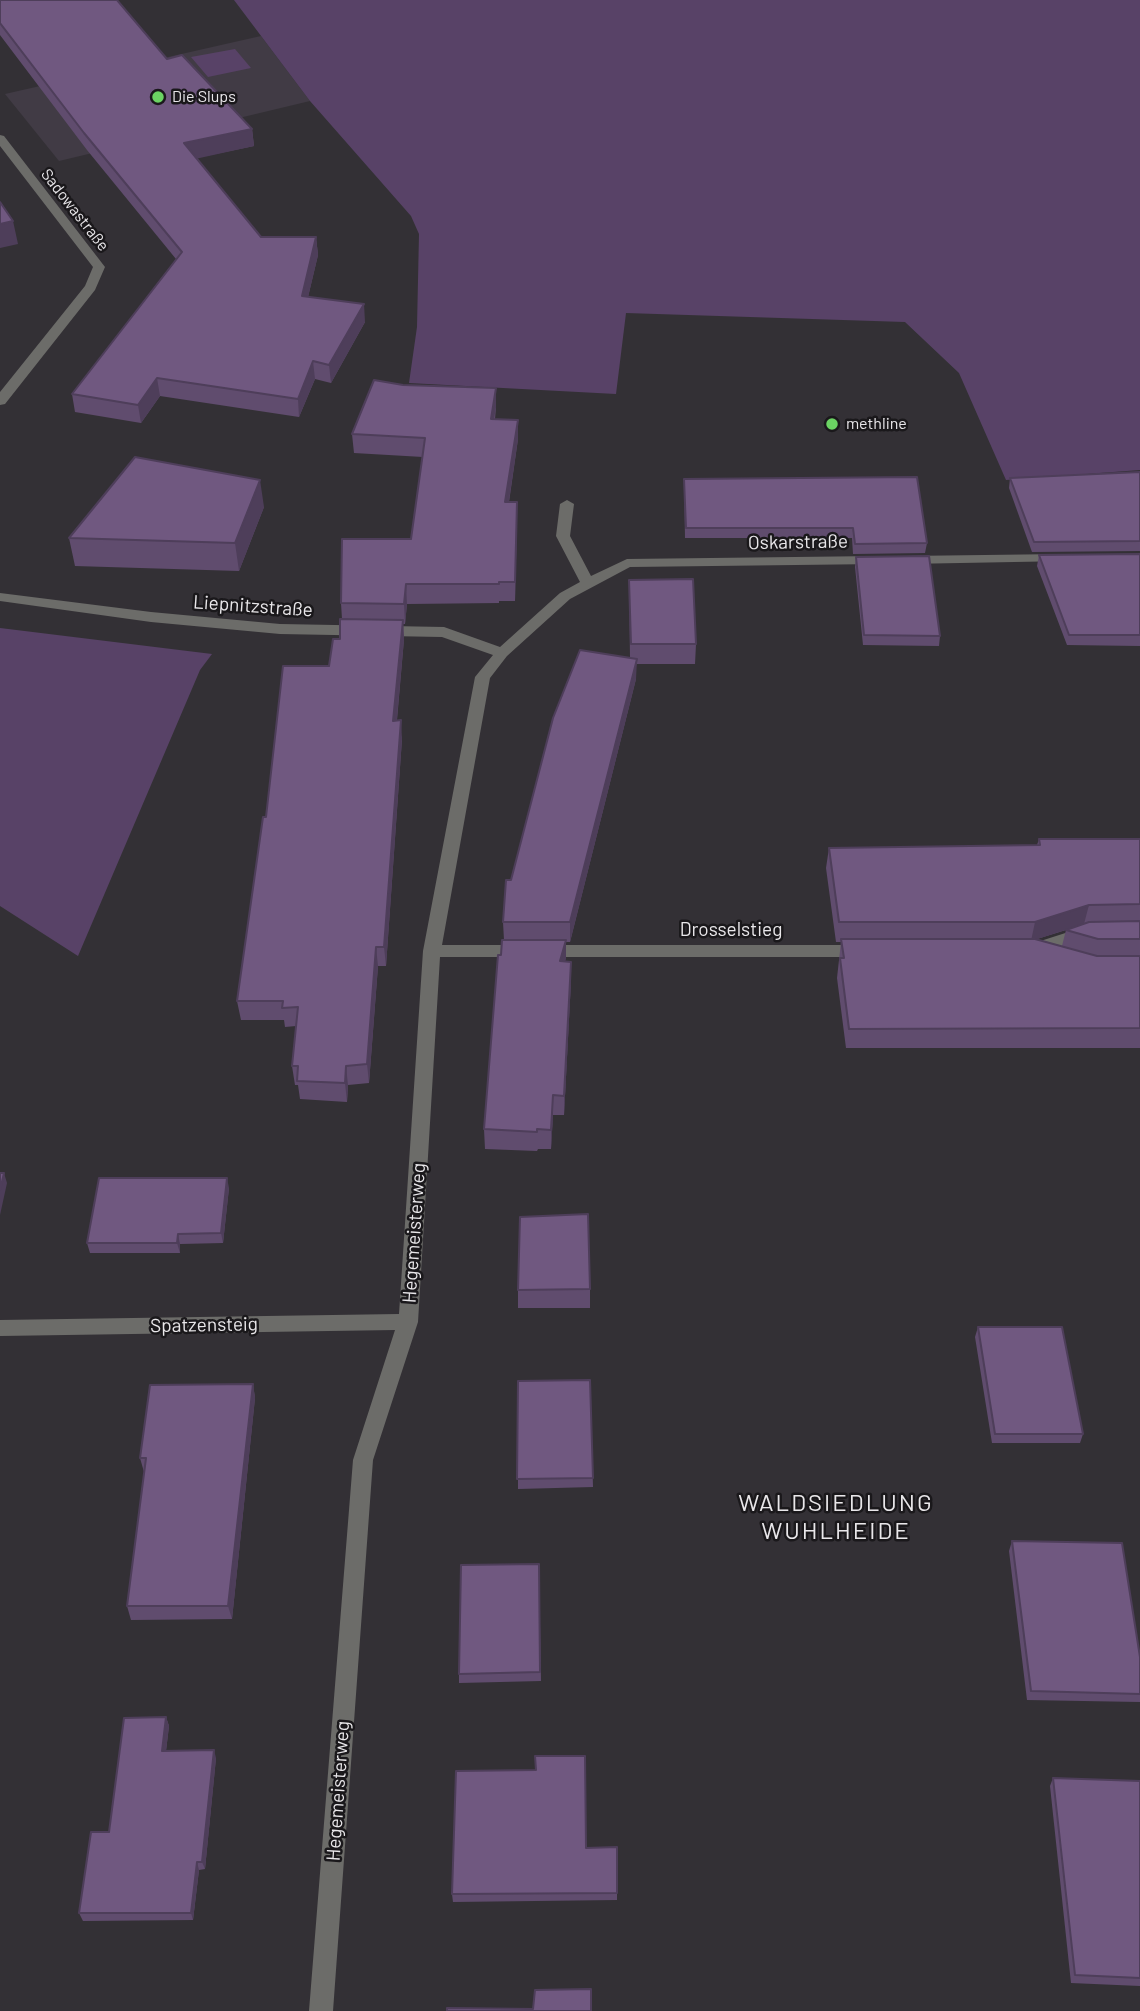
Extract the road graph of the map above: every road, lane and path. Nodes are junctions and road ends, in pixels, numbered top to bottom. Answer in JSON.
{"nodes":[{"id":1,"x":2,"y":145,"type":"edge"},
{"id":2,"x":0,"y":401,"type":"edge"},
{"id":3,"x":567,"y":504,"type":"dead end"},
{"id":4,"x":1074,"y":558,"type":"edge"},
{"id":5,"x":587,"y":582,"type":"junction"},
{"id":6,"x":0,"y":597,"type":"edge"},
{"id":7,"x":502,"y":653,"type":"junction"},
{"id":8,"x":1106,"y":932,"type":"edge"},
{"id":9,"x":432,"y":951,"type":"junction"},
{"id":10,"x":883,"y":951,"type":"edge"},
{"id":11,"x":1056,"y":957,"type":"edge"},
{"id":12,"x":408,"y":1322,"type":"junction"},
{"id":13,"x":0,"y":1328,"type":"edge"},
{"id":14,"x":321,"y":2011,"type":"edge"}],
"edges":[{"from":1,"to":2,"type":"street","name":"Sadowastraße"},
{"from":3,"to":5,"type":"street"},
{"from":4,"to":5,"type":"street","name":"Oskarstraße"},
{"from":5,"to":7,"type":"street","name":"Hegemeisterweg"},
{"from":6,"to":7,"type":"street","name":"Liepnitzstraße"},
{"from":7,"to":9,"type":"street","name":"Hegemeisterweg"},
{"from":8,"to":11,"type":"street"},
{"from":9,"to":10,"type":"street","name":"Drosselstieg"},
{"from":9,"to":12,"type":"street","name":"Hegemeisterweg"},
{"from":12,"to":13,"type":"street","name":"Spatzensteig"},
{"from":12,"to":14,"type":"street","name":"Hegemeisterweg"}]}
